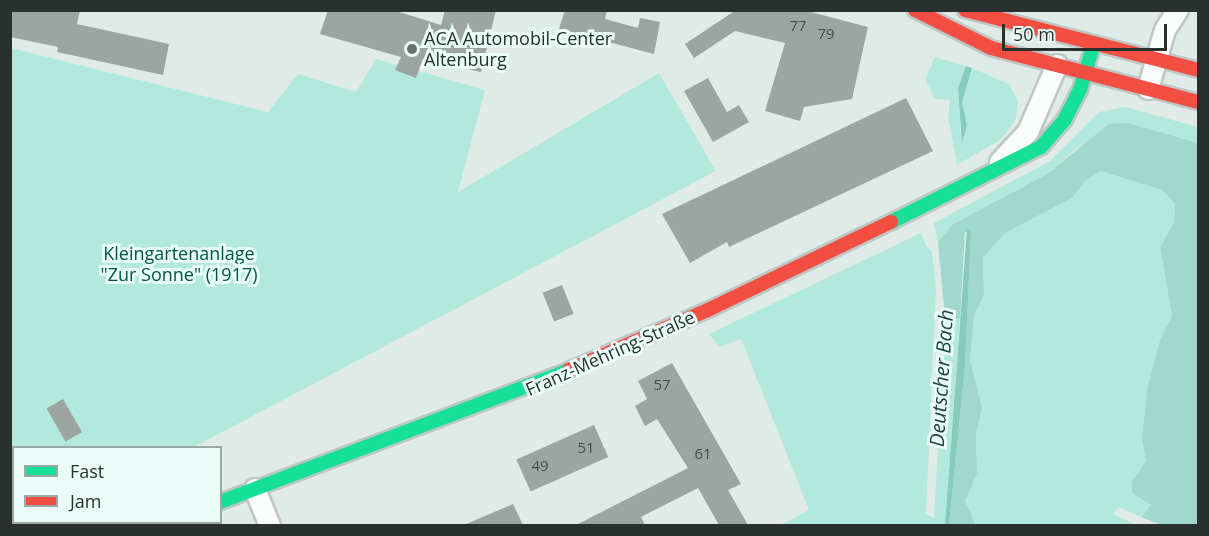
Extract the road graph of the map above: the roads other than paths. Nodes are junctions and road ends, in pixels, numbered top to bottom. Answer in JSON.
{"nodes":[{"id":1,"x":915,"y":10,"type":"edge"},
{"id":2,"x":965,"y":10,"type":"edge"},
{"id":3,"x":1178,"y":10,"type":"edge"},
{"id":4,"x":1067,"y":35,"type":"junction"},
{"id":5,"x":1094,"y":43,"type":"junction"},
{"id":6,"x":1157,"y":59,"type":"junction"},
{"id":7,"x":1057,"y":65,"type":"junction"},
{"id":8,"x":1198,"y":70,"type":"edge"},
{"id":9,"x":1086,"y":73,"type":"junction"},
{"id":10,"x":1148,"y":88,"type":"junction"},
{"id":11,"x":1198,"y":102,"type":"edge"},
{"id":12,"x":987,"y":176,"type":"junction"},
{"id":13,"x":255,"y":489,"type":"junction"},
{"id":14,"x":222,"y":501,"type":"edge"},
{"id":15,"x":270,"y":525,"type":"edge"}],
"edges":[{"from":1,"to":7,"type":"street"},
{"from":2,"to":4,"type":"street"},
{"from":3,"to":6,"type":"street"},
{"from":4,"to":5,"type":"street"},
{"from":4,"to":7,"type":"street","name":"Franz-Mehring-Straße"},
{"from":5,"to":6,"type":"street"},
{"from":5,"to":9,"type":"street","name":"Franz-Mehring-Straße"},
{"from":6,"to":8,"type":"street"},
{"from":6,"to":10,"type":"street"},
{"from":7,"to":9,"type":"street"},
{"from":7,"to":12,"type":"street","name":"Franz-Mehring-Straße"},
{"from":9,"to":10,"type":"street"},
{"from":9,"to":12,"type":"street","name":"Franz-Mehring-Straße"},
{"from":10,"to":11,"type":"street"},
{"from":12,"to":13,"type":"street","name":"Franz-Mehring-Straße"},
{"from":13,"to":14,"type":"street","name":"Franz-Mehring-Straße"},
{"from":13,"to":15,"type":"street"}]}
